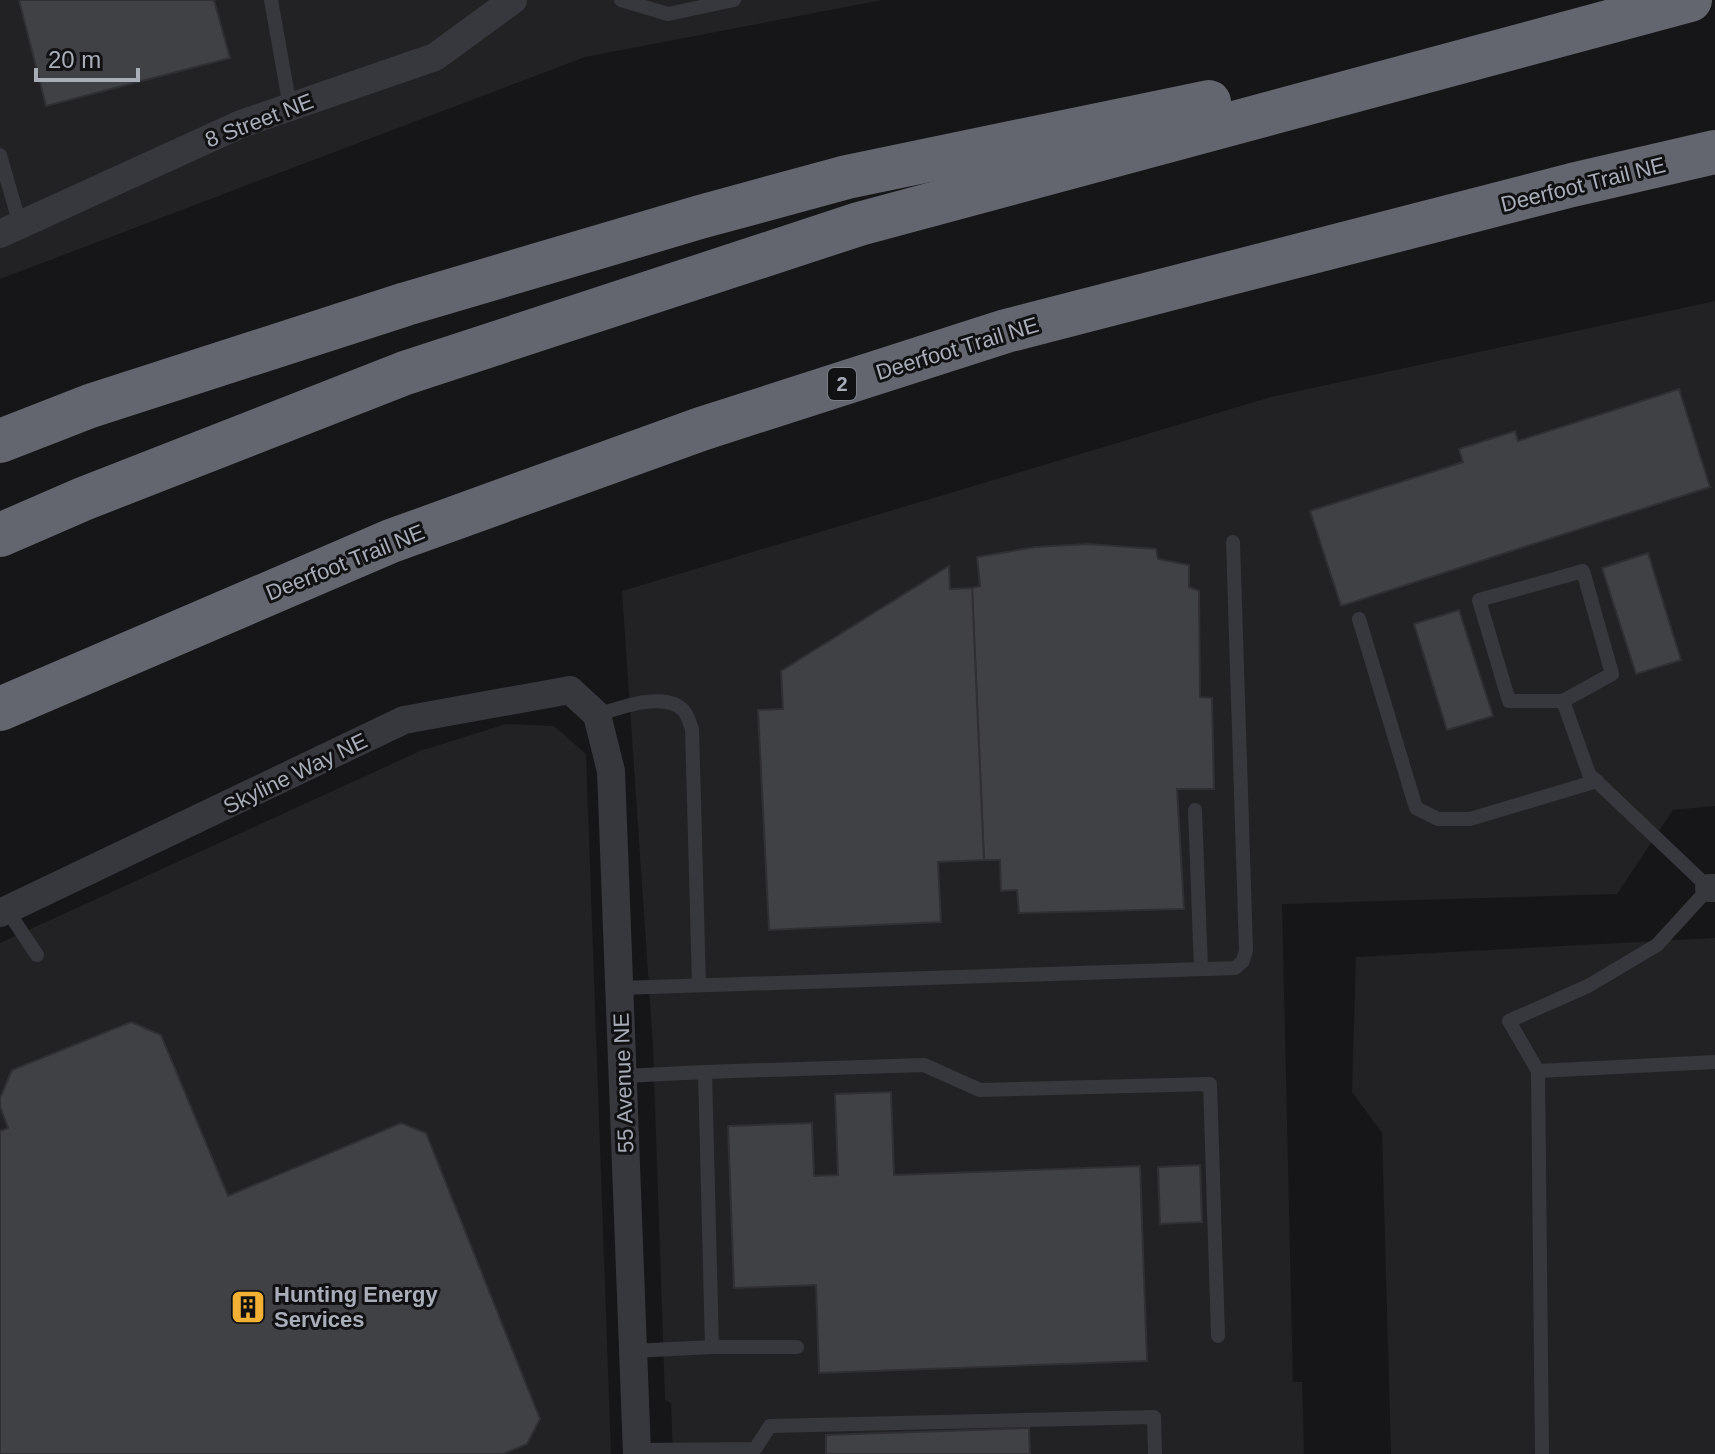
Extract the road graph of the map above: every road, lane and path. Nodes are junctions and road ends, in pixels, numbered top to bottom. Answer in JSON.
{"nodes":[{"id":1,"x":271,"y":0,"type":"edge"},
{"id":2,"x":513,"y":0,"type":"edge"},
{"id":3,"x":621,"y":0,"type":"edge"},
{"id":4,"x":734,"y":0,"type":"edge"},
{"id":5,"x":1682,"y":3,"type":"edge"},
{"id":6,"x":290,"y":107,"type":"junction"},
{"id":7,"x":1715,"y":152,"type":"edge"},
{"id":8,"x":0,"y":155,"type":"edge"},
{"id":9,"x":10,"y":230,"type":"edge"},
{"id":10,"x":0,"y":441,"type":"edge"},
{"id":11,"x":0,"y":535,"type":"edge"},
{"id":12,"x":1233,"y":542,"type":"dead end"},
{"id":13,"x":1359,"y":619,"type":"dead end"},
{"id":14,"x":1563,"y":701,"type":"junction"},
{"id":15,"x":0,"y":709,"type":"edge"},
{"id":16,"x":597,"y":715,"type":"junction"},
{"id":17,"x":1597,"y":781,"type":"junction"},
{"id":18,"x":1195,"y":810,"type":"dead end"},
{"id":19,"x":1712,"y":888,"type":"edge"},
{"id":20,"x":4,"y":912,"type":"edge"},
{"id":21,"x":37,"y":955,"type":"dead end"},
{"id":22,"x":1201,"y":969,"type":"junction"},
{"id":23,"x":699,"y":985,"type":"junction"},
{"id":24,"x":620,"y":988,"type":"junction"},
{"id":25,"x":1715,"y":1062,"type":"edge"},
{"id":26,"x":1538,"y":1071,"type":"junction"},
{"id":27,"x":705,"y":1072,"type":"junction"},
{"id":28,"x":623,"y":1076,"type":"junction"},
{"id":29,"x":1218,"y":1336,"type":"dead end"},
{"id":30,"x":712,"y":1347,"type":"junction"},
{"id":31,"x":797,"y":1347,"type":"dead end"},
{"id":32,"x":633,"y":1351,"type":"junction"},
{"id":33,"x":637,"y":1452,"type":"edge"},
{"id":34,"x":755,"y":1452,"type":"edge"},
{"id":35,"x":1155,"y":1454,"type":"edge"},
{"id":36,"x":1542,"y":1454,"type":"edge"}],
"edges":[{"from":1,"to":6,"type":"lane"},
{"from":2,"to":6,"type":"street","name":"8 Street NE"},
{"from":3,"to":4,"type":"lane"},
{"from":5,"to":10,"type":"highway"},
{"from":5,"to":11,"type":"highway"},
{"from":6,"to":9,"type":"street","name":"8 Street NE"},
{"from":7,"to":15,"type":"highway","name":"Deerfoot Trail NE","number":"2"},
{"from":8,"to":9,"type":"lane"},
{"from":12,"to":22,"type":"lane"},
{"from":13,"to":17,"type":"lane"},
{"from":14,"to":14,"type":"lane"},
{"from":14,"to":17,"type":"lane"},
{"from":16,"to":20,"type":"street","name":"Skyline Way NE"},
{"from":16,"to":23,"type":"lane"},
{"from":16,"to":24,"type":"street","name":"55 Avenue NE"},
{"from":17,"to":19,"type":"lane"},
{"from":18,"to":22,"type":"lane"},
{"from":19,"to":26,"type":"lane"},
{"from":20,"to":21,"type":"lane"},
{"from":22,"to":23,"type":"lane"},
{"from":23,"to":24,"type":"lane"},
{"from":24,"to":28,"type":"street","name":"55 Avenue NE"},
{"from":25,"to":26,"type":"lane"},
{"from":26,"to":36,"type":"lane"},
{"from":27,"to":28,"type":"lane"},
{"from":27,"to":29,"type":"lane"},
{"from":27,"to":30,"type":"lane"},
{"from":28,"to":32,"type":"street","name":"55 Avenue NE"},
{"from":30,"to":31,"type":"lane"},
{"from":30,"to":32,"type":"lane"},
{"from":32,"to":33,"type":"street","name":"55 Avenue NE"},
{"from":33,"to":34,"type":"lane"},
{"from":34,"to":35,"type":"lane"}]}
